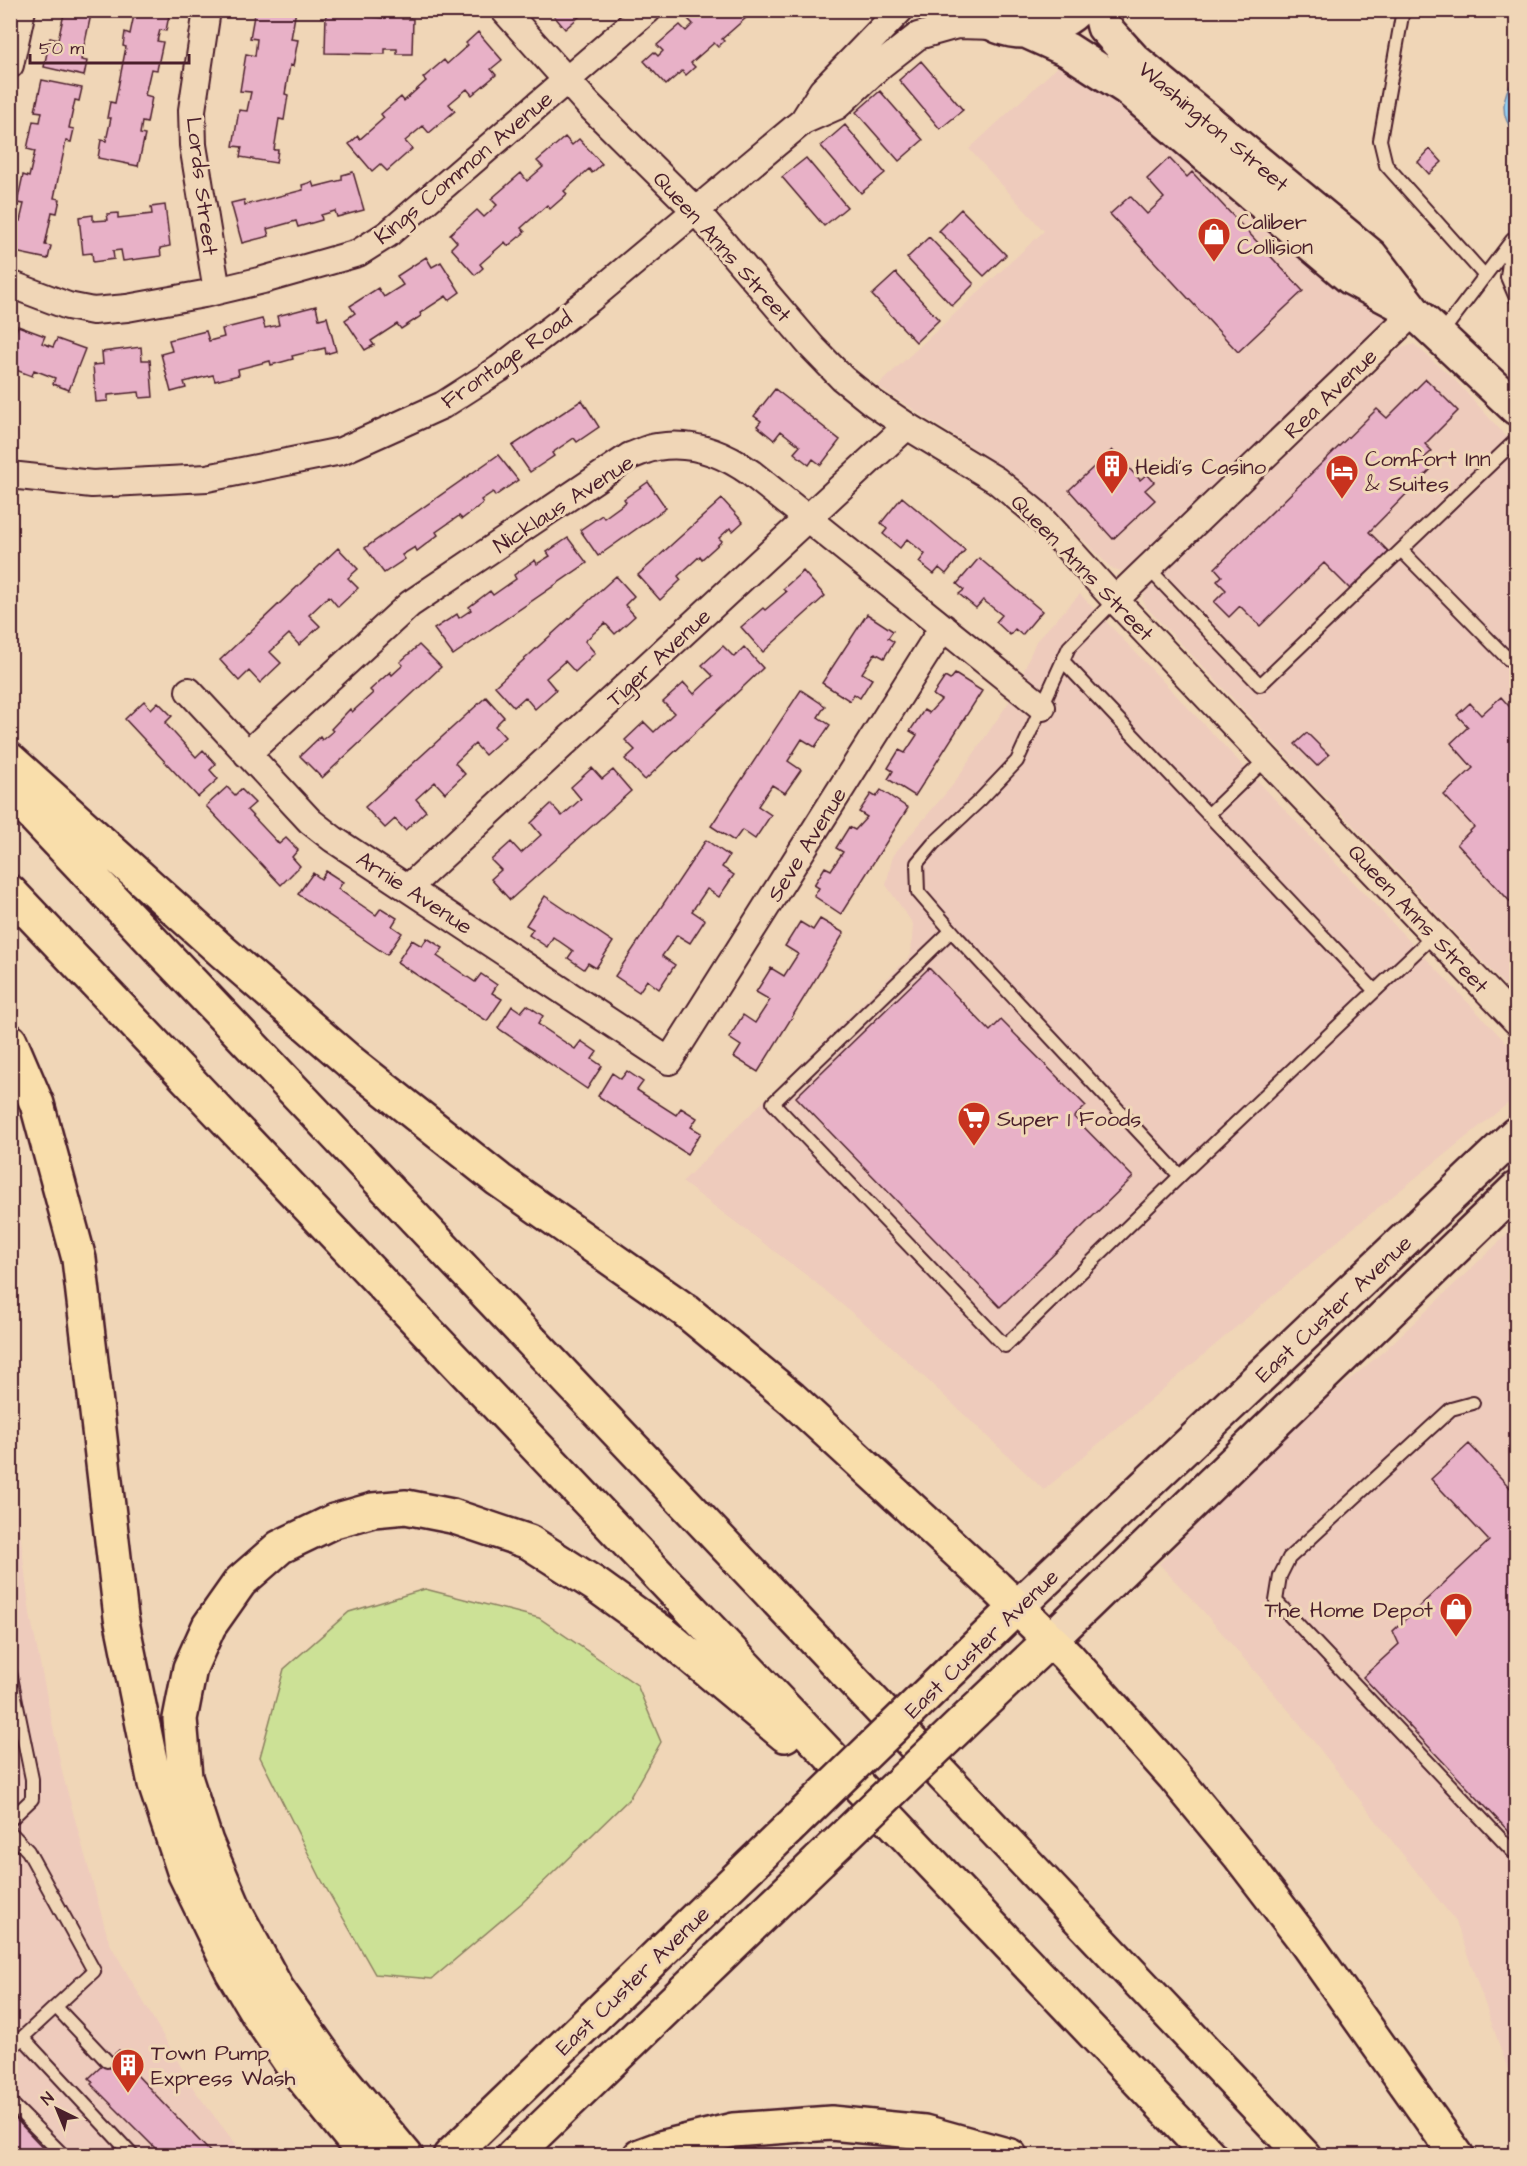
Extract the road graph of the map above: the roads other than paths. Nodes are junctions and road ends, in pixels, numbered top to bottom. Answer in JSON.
{"nodes":[{"id":1,"x":22,"y":10,"type":"edge"},
{"id":2,"x":207,"y":10,"type":"edge"},
{"id":3,"x":504,"y":10,"type":"edge"},
{"id":4,"x":648,"y":10,"type":"edge"},
{"id":5,"x":900,"y":10,"type":"edge"},
{"id":6,"x":1077,"y":10,"type":"edge"},
{"id":7,"x":1100,"y":10,"type":"edge"},
{"id":8,"x":1403,"y":10,"type":"edge"},
{"id":9,"x":986,"y":18,"type":"edge"},
{"id":10,"x":1028,"y":32,"type":"junction"},
{"id":11,"x":10,"y":65,"type":"edge"},
{"id":12,"x":567,"y":80,"type":"junction"},
{"id":13,"x":803,"y":121,"type":"junction"},
{"id":14,"x":696,"y":211,"type":"junction"},
{"id":15,"x":1514,"y":237,"type":"edge"},
{"id":16,"x":1485,"y":276,"type":"junction"},
{"id":17,"x":10,"y":284,"type":"edge"},
{"id":18,"x":217,"y":291,"type":"junction"},
{"id":19,"x":1516,"y":298,"type":"edge"},
{"id":20,"x":1414,"y":312,"type":"junction"},
{"id":21,"x":1440,"y":336,"type":"junction"},
{"id":22,"x":1516,"y":408,"type":"edge"},
{"id":23,"x":907,"y":426,"type":"junction"},
{"id":24,"x":1516,"y":440,"type":"edge"},
{"id":25,"x":10,"y":475,"type":"edge"},
{"id":26,"x":808,"y":519,"type":"junction"},
{"id":27,"x":1401,"y":550,"type":"junction"},
{"id":28,"x":1149,"y":568,"type":"junction"},
{"id":29,"x":1115,"y":600,"type":"junction"},
{"id":30,"x":943,"y":627,"type":"junction"},
{"id":31,"x":1516,"y":651,"type":"edge"},
{"id":32,"x":1063,"y":661,"type":"junction"},
{"id":33,"x":189,"y":692,"type":"dead end"},
{"id":34,"x":1042,"y":707,"type":"junction"},
{"id":35,"x":247,"y":754,"type":"junction"},
{"id":36,"x":1268,"y":758,"type":"junction"},
{"id":37,"x":10,"y":760,"type":"edge"},
{"id":38,"x":10,"y":791,"type":"edge"},
{"id":39,"x":1208,"y":815,"type":"junction"},
{"id":40,"x":409,"y":887,"type":"junction"},
{"id":41,"x":10,"y":892,"type":"edge"},
{"id":42,"x":951,"y":931,"type":"junction"},
{"id":43,"x":1435,"y":934,"type":"junction"},
{"id":44,"x":1375,"y":991,"type":"junction"},
{"id":45,"x":1516,"y":1021,"type":"edge"},
{"id":46,"x":10,"y":1041,"type":"edge"},
{"id":47,"x":669,"y":1061,"type":"joint"},
{"id":48,"x":1516,"y":1134,"type":"edge"},
{"id":49,"x":1180,"y":1176,"type":"junction"},
{"id":50,"x":1513,"y":1195,"type":"edge"},
{"id":51,"x":1473,"y":1404,"type":"dead end"},
{"id":52,"x":1016,"y":1608,"type":"junction"},
{"id":53,"x":1050,"y":1640,"type":"junction"},
{"id":54,"x":10,"y":1672,"type":"edge"},
{"id":55,"x":10,"y":1820,"type":"edge"},
{"id":56,"x":10,"y":1832,"type":"edge"},
{"id":57,"x":1516,"y":1855,"type":"edge"},
{"id":58,"x":965,"y":1898,"type":"junction"},
{"id":59,"x":56,"y":2007,"type":"junction"},
{"id":60,"x":23,"y":2038,"type":"junction"},
{"id":61,"x":10,"y":2049,"type":"edge"},
{"id":62,"x":107,"y":2061,"type":"dead end"},
{"id":63,"x":10,"y":2102,"type":"edge"},
{"id":64,"x":64,"y":2156,"type":"edge"},
{"id":65,"x":133,"y":2156,"type":"edge"},
{"id":66,"x":366,"y":2156,"type":"edge"},
{"id":67,"x":405,"y":2156,"type":"edge"},
{"id":68,"x":450,"y":2156,"type":"edge"},
{"id":69,"x":513,"y":2156,"type":"edge"},
{"id":70,"x":640,"y":2156,"type":"edge"},
{"id":71,"x":1010,"y":2156,"type":"edge"},
{"id":72,"x":1210,"y":2156,"type":"edge"},
{"id":73,"x":1305,"y":2156,"type":"edge"},
{"id":74,"x":1457,"y":2156,"type":"edge"}],
"edges":[{"from":1,"to":11,"type":"street"},
{"from":2,"to":18,"type":"street","name":"Lords Street"},
{"from":3,"to":12,"type":"street","name":"Queen Anns Street"},
{"from":4,"to":12,"type":"street","name":"Kings Common Avenue"},
{"from":5,"to":13,"type":"street","name":"Frontage Road"},
{"from":6,"to":10,"type":"main road"},
{"from":7,"to":20,"type":"main road","name":"Washington Street"},
{"from":8,"to":16,"type":"lane"},
{"from":9,"to":10,"type":"main road"},
{"from":9,"to":13,"type":"street","name":"Frontage Road"},
{"from":10,"to":20,"type":"main road","name":"Washington Street"},
{"from":12,"to":14,"type":"street","name":"Queen Anns Street"},
{"from":12,"to":18,"type":"street","name":"Kings Common Avenue"},
{"from":13,"to":14,"type":"street","name":"Frontage Road"},
{"from":14,"to":23,"type":"street","name":"Queen Anns Street"},
{"from":14,"to":25,"type":"street","name":"Frontage Road"},
{"from":15,"to":16,"type":"lane"},
{"from":15,"to":19,"type":"lane"},
{"from":16,"to":21,"type":"lane"},
{"from":17,"to":18,"type":"street","name":"Kings Common Avenue"},
{"from":20,"to":21,"type":"main road","name":"Washington Street"},
{"from":20,"to":28,"type":"street","name":"Rea Avenue"},
{"from":21,"to":22,"type":"main road","name":"Washington Street"},
{"from":23,"to":26,"type":"street","name":"Tiger Avenue"},
{"from":23,"to":29,"type":"street","name":"Queen Anns Street"},
{"from":24,"to":27,"type":"lane"},
{"from":26,"to":30,"type":"street","name":"Nicklaus Avenue"},
{"from":26,"to":35,"type":"street","name":"Nicklaus Avenue"},
{"from":26,"to":40,"type":"street","name":"Tiger Avenue"},
{"from":27,"to":28,"type":"lane"},
{"from":27,"to":31,"type":"lane"},
{"from":28,"to":29,"type":"street","name":"Rea Avenue"},
{"from":29,"to":32,"type":"lane"},
{"from":29,"to":36,"type":"street","name":"Queen Anns Street"},
{"from":30,"to":34,"type":"street","name":"Nicklaus Avenue"},
{"from":30,"to":47,"type":"street","name":"Seve Avenue"},
{"from":32,"to":34,"type":"lane"},
{"from":32,"to":39,"type":"lane"},
{"from":33,"to":35,"type":"street","name":"Arnie Avenue"},
{"from":34,"to":42,"type":"lane"},
{"from":35,"to":40,"type":"street","name":"Arnie Avenue"},
{"from":36,"to":39,"type":"lane"},
{"from":36,"to":43,"type":"street","name":"Queen Anns Street"},
{"from":37,"to":52,"type":"main road"},
{"from":38,"to":73,"type":"main road"},
{"from":39,"to":44,"type":"lane"},
{"from":40,"to":47,"type":"street","name":"Arnie Avenue"},
{"from":41,"to":58,"type":"main road"},
{"from":42,"to":49,"type":"lane"},
{"from":42,"to":49,"type":"lane"},
{"from":43,"to":44,"type":"lane"},
{"from":43,"to":45,"type":"street","name":"Queen Anns Street"},
{"from":44,"to":49,"type":"lane"},
{"from":46,"to":66,"type":"main road"},
{"from":48,"to":52,"type":"main road","name":"East Custer Avenue"},
{"from":50,"to":53,"type":"main road","name":"East Custer Avenue"},
{"from":51,"to":57,"type":"lane"},
{"from":52,"to":53,"type":"main road"},
{"from":52,"to":68,"type":"main road","name":"East Custer Avenue","bridge":true},
{"from":53,"to":69,"type":"main road","name":"East Custer Avenue","bridge":true},
{"from":53,"to":74,"type":"main road"},
{"from":54,"to":55,"type":"lane"},
{"from":56,"to":59,"type":"lane"},
{"from":58,"to":67,"type":"main road"},
{"from":58,"to":72,"type":"main road"},
{"from":59,"to":60,"type":"lane"},
{"from":59,"to":62,"type":"lane"},
{"from":60,"to":61,"type":"lane"},
{"from":60,"to":65,"type":"lane"},
{"from":63,"to":64,"type":"lane"},
{"from":70,"to":71,"type":"main road"}]}
